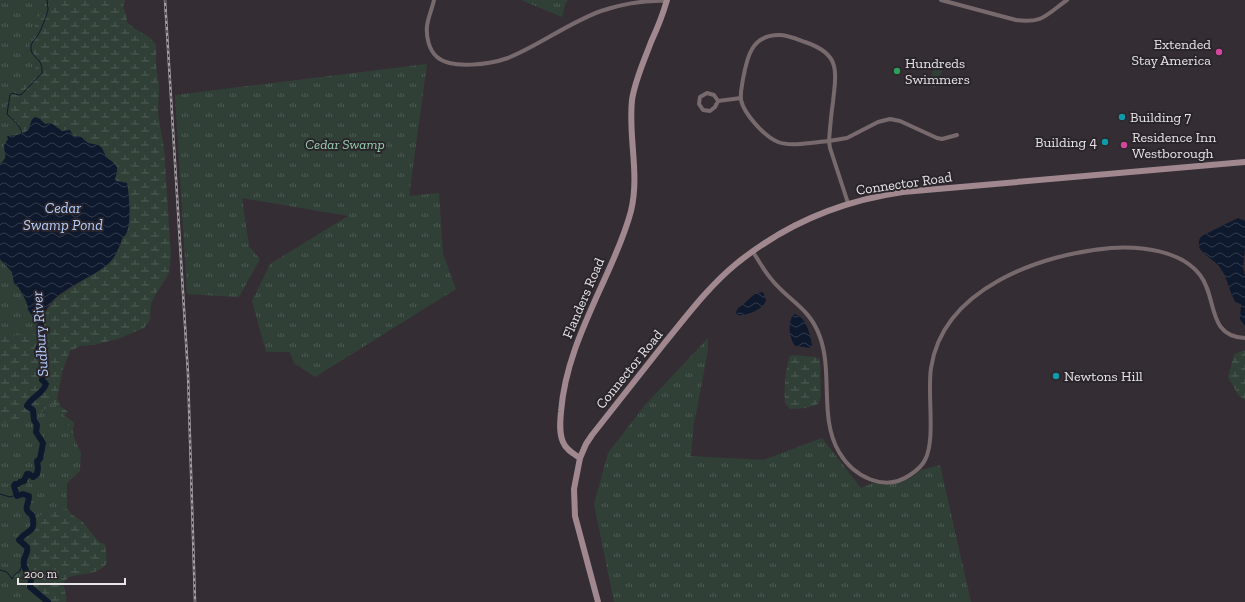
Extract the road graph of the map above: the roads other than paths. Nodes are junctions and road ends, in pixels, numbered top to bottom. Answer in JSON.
{"nodes":[{"id":1,"x":434,"y":0,"type":"edge"},
{"id":2,"x":941,"y":0,"type":"edge"},
{"id":3,"x":963,"y":0,"type":"edge"},
{"id":4,"x":1067,"y":0,"type":"edge"},
{"id":5,"x":667,"y":1,"type":"edge"},
{"id":6,"x":959,"y":5,"type":"junction"},
{"id":7,"x":740,"y":98,"type":"junction"},
{"id":8,"x":718,"y":101,"type":"junction"},
{"id":9,"x":957,"y":135,"type":"dead end"},
{"id":10,"x":829,"y":141,"type":"junction"},
{"id":11,"x":1245,"y":162,"type":"edge"},
{"id":12,"x":848,"y":203,"type":"junction"},
{"id":13,"x":753,"y":252,"type":"junction"},
{"id":14,"x":1245,"y":338,"type":"edge"},
{"id":15,"x":580,"y":458,"type":"junction"},
{"id":16,"x":598,"y":602,"type":"edge"}],
"edges":[{"from":1,"to":5,"type":"street"},
{"from":2,"to":6,"type":"street"},
{"from":3,"to":6,"type":"street"},
{"from":4,"to":6,"type":"street"},
{"from":5,"to":15,"type":"street","name":"Flanders Road"},
{"from":7,"to":8,"type":"street"},
{"from":7,"to":10,"type":"street"},
{"from":7,"to":10,"type":"street"},
{"from":8,"to":8,"type":"street"},
{"from":9,"to":10,"type":"street"},
{"from":10,"to":12,"type":"street"},
{"from":11,"to":12,"type":"street","name":"Connector Road"},
{"from":12,"to":13,"type":"street","name":"Connector Road"},
{"from":13,"to":14,"type":"street"},
{"from":13,"to":15,"type":"street","name":"Connector Road"},
{"from":15,"to":16,"type":"street"}]}
